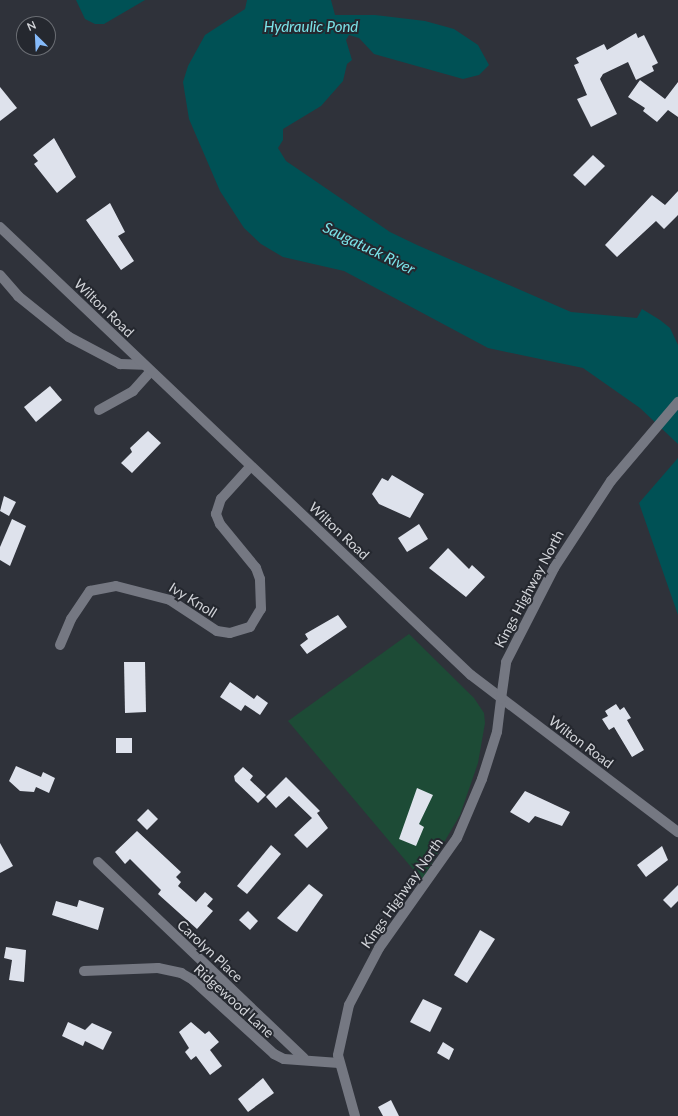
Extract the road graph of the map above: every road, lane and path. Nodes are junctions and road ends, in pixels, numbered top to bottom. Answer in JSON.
{"nodes":[{"id":1,"x":0,"y":227,"type":"edge"},
{"id":2,"x":0,"y":275,"type":"edge"},
{"id":3,"x":147,"y":369,"type":"junction"},
{"id":4,"x":678,"y":402,"type":"edge"},
{"id":5,"x":99,"y":410,"type":"dead end"},
{"id":6,"x":250,"y":467,"type":"junction"},
{"id":7,"x":60,"y":645,"type":"dead end"},
{"id":8,"x":501,"y":699,"type":"junction"},
{"id":9,"x":678,"y":832,"type":"edge"},
{"id":10,"x":98,"y":862,"type":"dead end"},
{"id":11,"x":84,"y":971,"type":"dead end"},
{"id":12,"x":304,"y":1058,"type":"junction"},
{"id":13,"x":339,"y":1063,"type":"junction"},
{"id":14,"x":354,"y":1116,"type":"edge"}],
"edges":[{"from":1,"to":3,"type":"street","name":"Wilton Road"},
{"from":2,"to":3,"type":"street"},
{"from":3,"to":5,"type":"street"},
{"from":3,"to":6,"type":"street","name":"Wilton Road"},
{"from":4,"to":8,"type":"street","name":"Kings Highway North"},
{"from":6,"to":7,"type":"street","name":"Ivy Knoll"},
{"from":6,"to":8,"type":"street","name":"Wilton Road"},
{"from":8,"to":9,"type":"street","name":"Wilton Road"},
{"from":8,"to":13,"type":"street","name":"Kings Highway North"},
{"from":10,"to":12,"type":"street","name":"Carolyn Place"},
{"from":11,"to":12,"type":"street","name":"Ridgewood Lane"},
{"from":12,"to":13,"type":"street","name":"Ridgewood Lane"},
{"from":13,"to":14,"type":"street","name":"Kings Highway North"}]}
